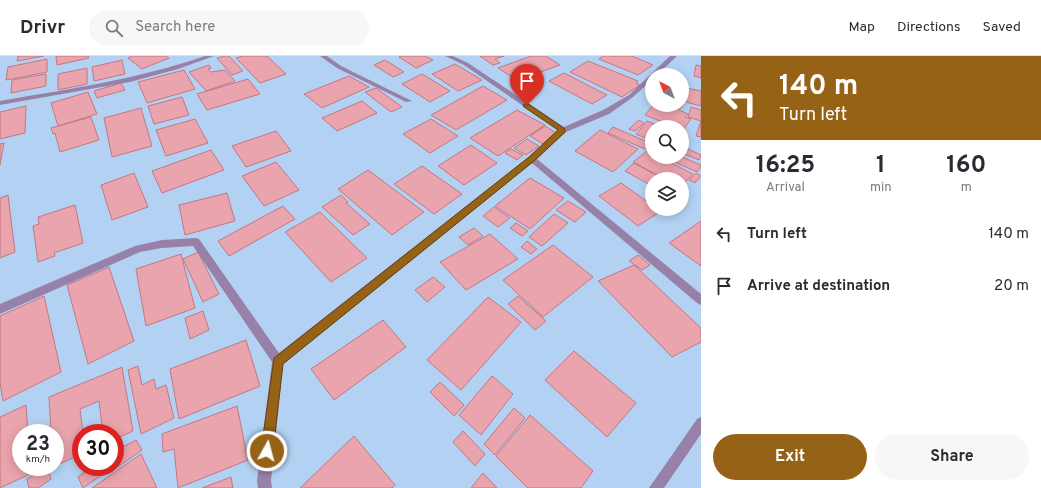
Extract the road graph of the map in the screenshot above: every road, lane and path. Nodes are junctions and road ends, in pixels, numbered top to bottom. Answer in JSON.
{"nodes":[{"id":1,"x":212,"y":56,"type":"edge"},
{"id":2,"x":323,"y":56,"type":"edge"},
{"id":3,"x":448,"y":56,"type":"edge"},
{"id":4,"x":674,"y":56,"type":"edge"},
{"id":5,"x":661,"y":68,"type":"edge"},
{"id":6,"x":645,"y":83,"type":"edge"},
{"id":7,"x":408,"y":101,"type":"dead end"},
{"id":8,"x":0,"y":103,"type":"edge"},
{"id":9,"x":563,"y":130,"type":"junction"},
{"id":10,"x":532,"y":159,"type":"junction"},
{"id":11,"x":701,"y":300,"type":"edge"},
{"id":12,"x":0,"y":309,"type":"edge"},
{"id":13,"x":278,"y":361,"type":"junction"},
{"id":14,"x":701,"y":423,"type":"edge"},
{"id":15,"x":264,"y":488,"type":"edge"},
{"id":16,"x":656,"y":488,"type":"edge"}],
"edges":[{"from":1,"to":8,"type":"street"},
{"from":2,"to":7,"type":"street"},
{"from":3,"to":9,"type":"street"},
{"from":4,"to":5,"type":"street"},
{"from":6,"to":9,"type":"street"},
{"from":9,"to":10,"type":"street"},
{"from":10,"to":11,"type":"street"},
{"from":10,"to":13,"type":"street"},
{"from":12,"to":13,"type":"street"},
{"from":13,"to":15,"type":"street"},
{"from":14,"to":16,"type":"street"}]}
